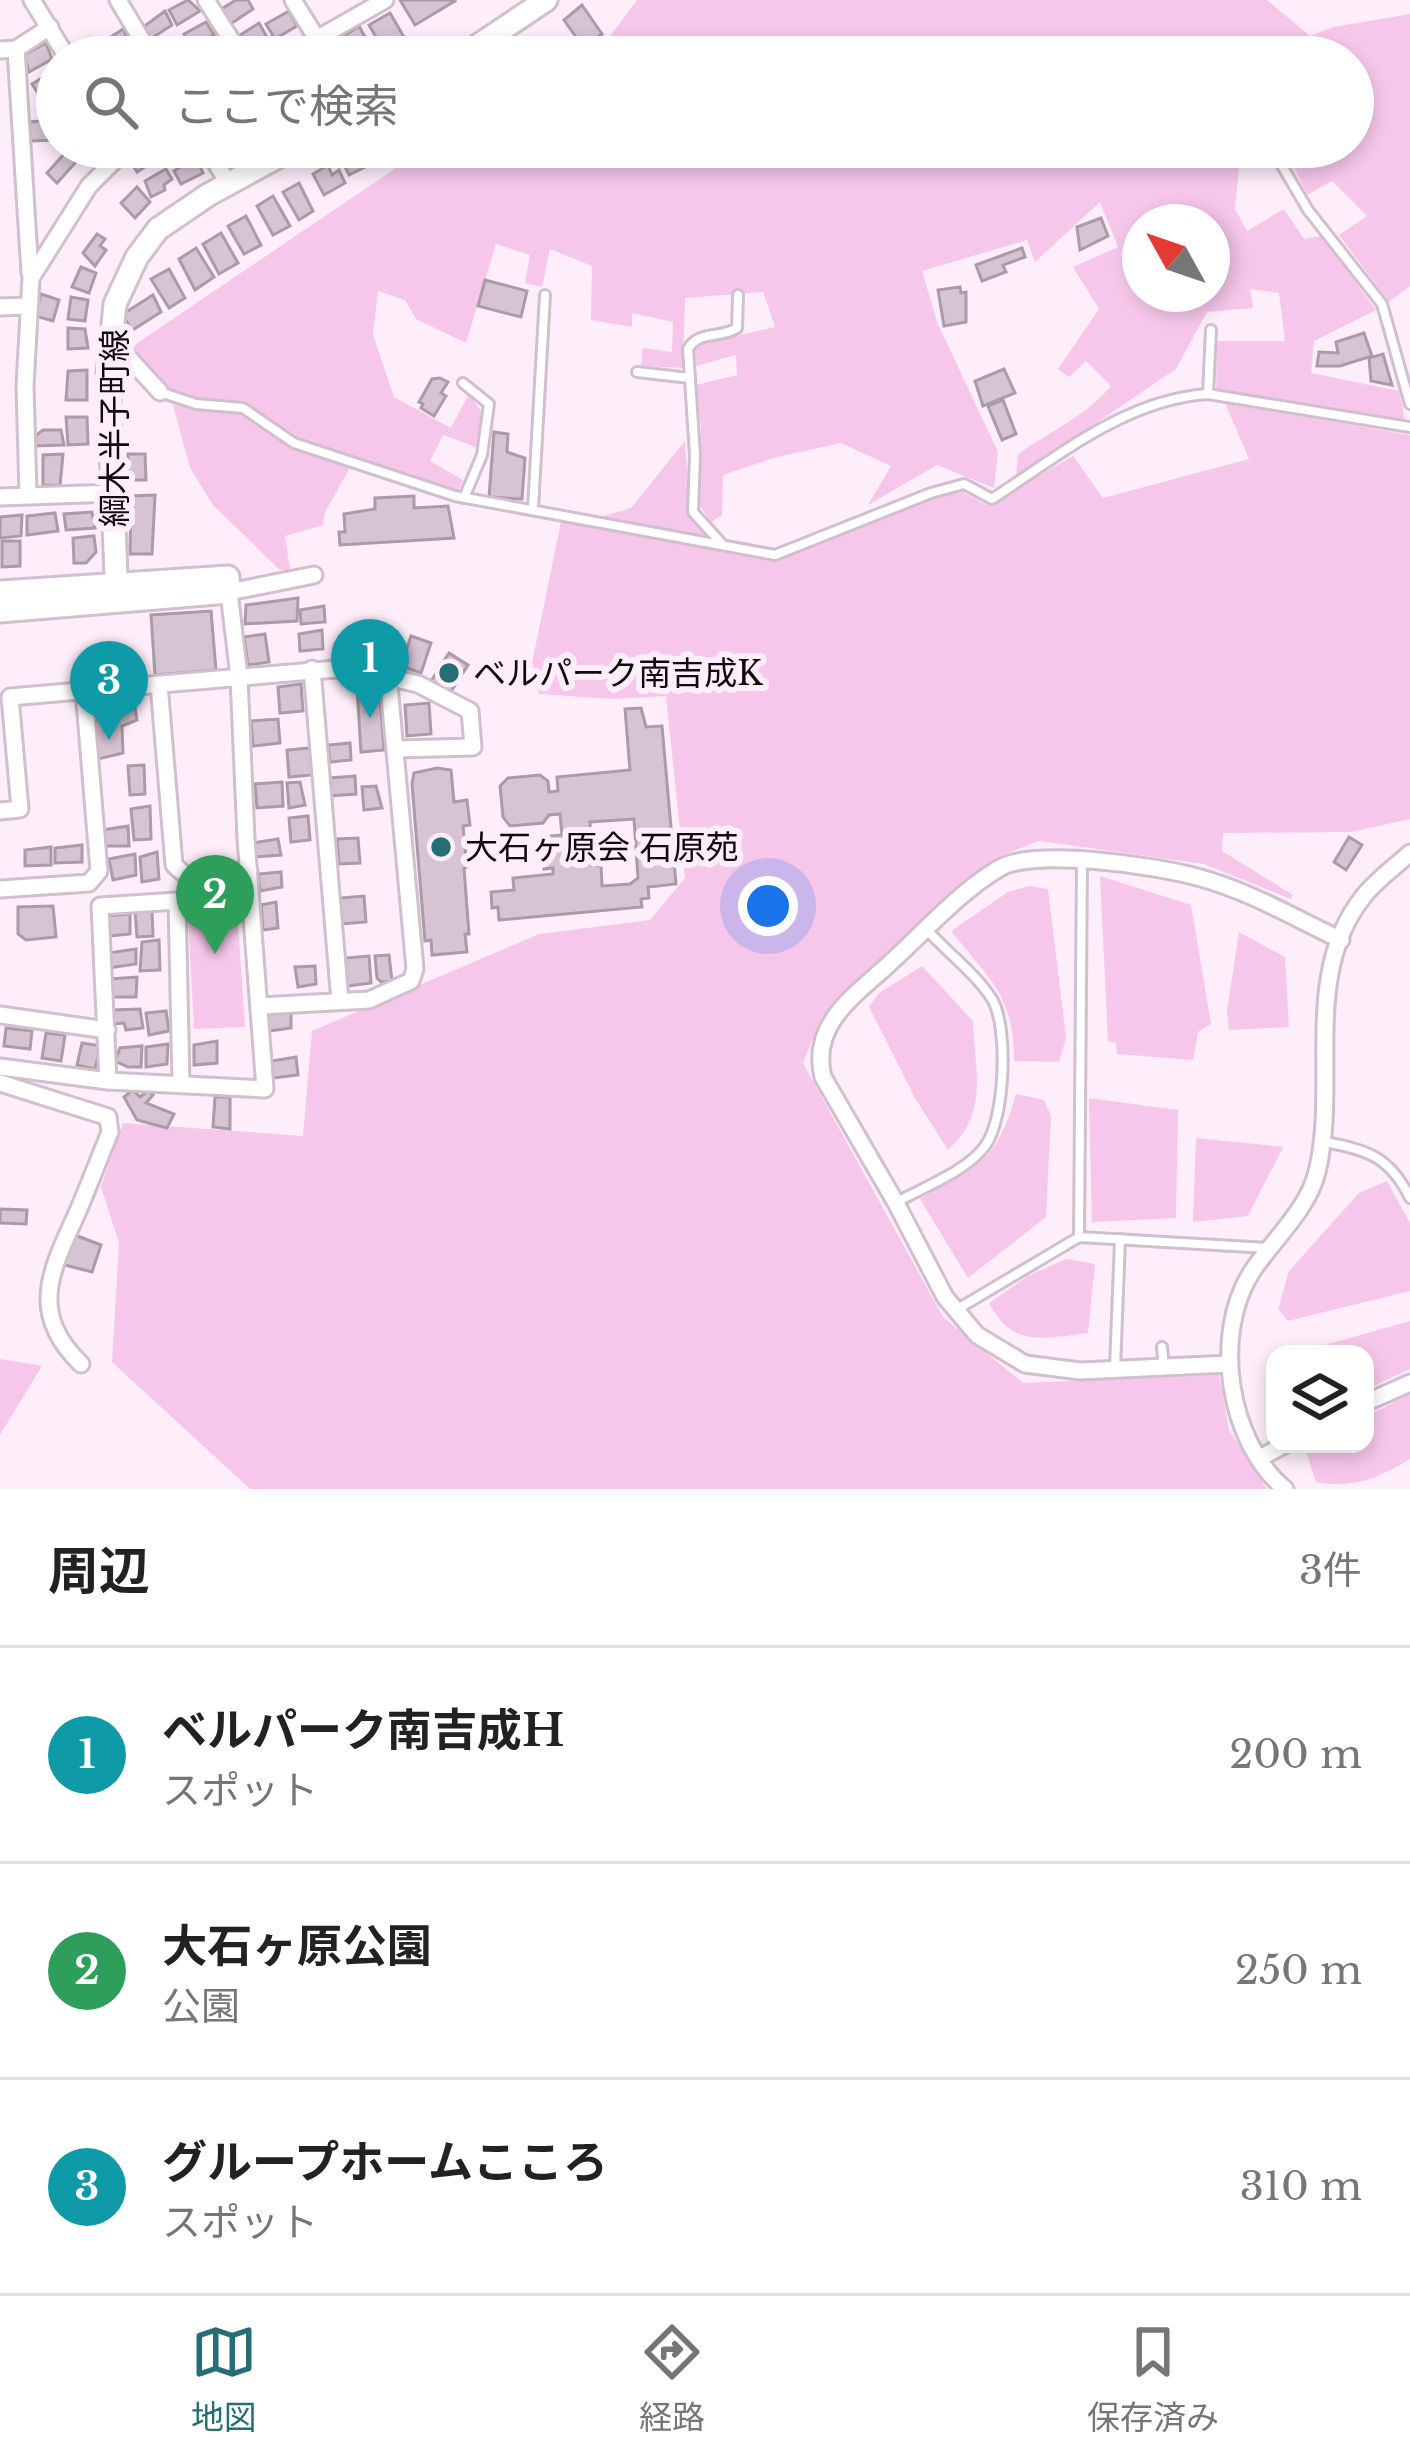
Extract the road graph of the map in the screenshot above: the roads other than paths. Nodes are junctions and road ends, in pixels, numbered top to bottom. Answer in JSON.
{"nodes":[{"id":1,"x":32,"y":0,"type":"edge"},
{"id":2,"x":118,"y":0,"type":"edge"},
{"id":3,"x":206,"y":0,"type":"edge"},
{"id":4,"x":293,"y":0,"type":"edge"},
{"id":5,"x":385,"y":0,"type":"edge"},
{"id":6,"x":546,"y":0,"type":"edge"},
{"id":7,"x":50,"y":27,"type":"junction"},
{"id":8,"x":55,"y":36,"type":"edge"},
{"id":9,"x":139,"y":36,"type":"edge"},
{"id":10,"x":229,"y":36,"type":"edge"},
{"id":11,"x":315,"y":36,"type":"edge"},
{"id":12,"x":322,"y":36,"type":"edge"},
{"id":13,"x":492,"y":36,"type":"edge"},
{"id":14,"x":8,"y":49,"type":"edge"},
{"id":15,"x":105,"y":168,"type":"edge"},
{"id":16,"x":219,"y":168,"type":"edge"},
{"id":17,"x":258,"y":168,"type":"edge"},
{"id":18,"x":1284,"y":168,"type":"edge"},
{"id":19,"x":229,"y":184,"type":"junction"},
{"id":20,"x":31,"y":278,"type":"junction"},
{"id":21,"x":545,"y":296,"type":"dead end"},
{"id":22,"x":738,"y":296,"type":"dead end"},
{"id":23,"x":28,"y":306,"type":"junction"},
{"id":24,"x":0,"y":307,"type":"edge"},
{"id":25,"x":1211,"y":330,"type":"dead end"},
{"id":26,"x":110,"y":351,"type":"junction"},
{"id":27,"x":637,"y":372,"type":"dead end"},
{"id":28,"x":690,"y":378,"type":"junction"},
{"id":29,"x":463,"y":383,"type":"dead end"},
{"id":30,"x":160,"y":392,"type":"joint"},
{"id":31,"x":1208,"y":394,"type":"junction"},
{"id":32,"x":1410,"y":404,"type":"edge"},
{"id":33,"x":1410,"y":427,"type":"edge"},
{"id":34,"x":112,"y":493,"type":"junction"},
{"id":35,"x":28,"y":495,"type":"junction"},
{"id":36,"x":0,"y":497,"type":"edge"},
{"id":37,"x":464,"y":497,"type":"junction"},
{"id":38,"x":532,"y":508,"type":"junction"},
{"id":39,"x":723,"y":545,"type":"junction"},
{"id":40,"x":314,"y":575,"type":"dead end"},
{"id":41,"x":0,"y":592,"type":"edge"},
{"id":42,"x":116,"y":592,"type":"junction"},
{"id":43,"x":229,"y":592,"type":"junction"},
{"id":44,"x":0,"y":611,"type":"edge"},
{"id":45,"x":312,"y":669,"type":"junction"},
{"id":46,"x":388,"y":675,"type":"junction"},
{"id":47,"x":239,"y":676,"type":"junction"},
{"id":48,"x":159,"y":684,"type":"junction"},
{"id":49,"x":84,"y":690,"type":"junction"},
{"id":50,"x":397,"y":749,"type":"junction"},
{"id":51,"x":0,"y":811,"type":"edge"},
{"id":52,"x":1410,"y":853,"type":"edge"},
{"id":53,"x":1082,"y":860,"type":"junction"},
{"id":54,"x":248,"y":871,"type":"junction"},
{"id":55,"x":0,"y":890,"type":"edge"},
{"id":56,"x":927,"y":930,"type":"junction"},
{"id":57,"x":1341,"y":940,"type":"junction"},
{"id":58,"x":340,"y":1001,"type":"junction"},
{"id":59,"x":260,"y":1006,"type":"junction"},
{"id":60,"x":0,"y":1015,"type":"edge"},
{"id":61,"x":107,"y":1030,"type":"junction"},
{"id":62,"x":0,"y":1067,"type":"edge"},
{"id":63,"x":108,"y":1081,"type":"junction"},
{"id":64,"x":182,"y":1082,"type":"junction"},
{"id":65,"x":0,"y":1084,"type":"edge"},
{"id":66,"x":1324,"y":1142,"type":"junction"},
{"id":67,"x":1410,"y":1198,"type":"edge"},
{"id":68,"x":896,"y":1203,"type":"junction"},
{"id":69,"x":1078,"y":1237,"type":"junction"},
{"id":70,"x":1120,"y":1239,"type":"junction"},
{"id":71,"x":1270,"y":1248,"type":"junction"},
{"id":72,"x":955,"y":1311,"type":"junction"},
{"id":73,"x":1162,"y":1347,"type":"dead end"},
{"id":74,"x":81,"y":1364,"type":"dead end"},
{"id":75,"x":1229,"y":1364,"type":"junction"},
{"id":76,"x":1164,"y":1369,"type":"junction"},
{"id":77,"x":1115,"y":1370,"type":"junction"},
{"id":78,"x":1410,"y":1383,"type":"edge"},
{"id":79,"x":1374,"y":1399,"type":"edge"},
{"id":80,"x":1269,"y":1453,"type":"edge"},
{"id":81,"x":1260,"y":1458,"type":"junction"},
{"id":82,"x":1285,"y":1489,"type":"edge"}],
"edges":[{"from":1,"to":7,"type":"street"},
{"from":2,"to":9,"type":"street"},
{"from":3,"to":10,"type":"street"},
{"from":4,"to":11,"type":"street"},
{"from":5,"to":12,"type":"street"},
{"from":6,"to":13,"type":"street"},
{"from":7,"to":8,"type":"street"},
{"from":7,"to":14,"type":"street"},
{"from":14,"to":20,"type":"street"},
{"from":15,"to":20,"type":"street"},
{"from":16,"to":19,"type":"street"},
{"from":17,"to":19,"type":"street","name":"綱木半子町線"},
{"from":18,"to":32,"type":"lane"},
{"from":19,"to":26,"type":"street","name":"綱木半子町線"},
{"from":20,"to":23,"type":"street"},
{"from":21,"to":38,"type":"lane"},
{"from":22,"to":28,"type":"lane"},
{"from":23,"to":24,"type":"street"},
{"from":23,"to":35,"type":"street"},
{"from":25,"to":31,"type":"lane"},
{"from":26,"to":30,"type":"street"},
{"from":26,"to":34,"type":"street","name":"綱木半子町線"},
{"from":27,"to":28,"type":"lane"},
{"from":28,"to":39,"type":"lane"},
{"from":29,"to":37,"type":"lane"},
{"from":30,"to":37,"type":"lane"},
{"from":31,"to":33,"type":"lane"},
{"from":31,"to":39,"type":"lane"},
{"from":34,"to":35,"type":"street"},
{"from":34,"to":42,"type":"street","name":"綱木半子町線"},
{"from":35,"to":36,"type":"street"},
{"from":37,"to":38,"type":"lane"},
{"from":38,"to":39,"type":"lane"},
{"from":40,"to":43,"type":"street"},
{"from":41,"to":42,"type":"street"},
{"from":42,"to":43,"type":"street"},
{"from":42,"to":44,"type":"street"},
{"from":43,"to":47,"type":"street"},
{"from":45,"to":46,"type":"street"},
{"from":45,"to":47,"type":"street"},
{"from":45,"to":58,"type":"street"},
{"from":46,"to":50,"type":"street"},
{"from":46,"to":50,"type":"street"},
{"from":47,"to":48,"type":"street"},
{"from":47,"to":54,"type":"street"},
{"from":48,"to":49,"type":"street"},
{"from":48,"to":54,"type":"street"},
{"from":49,"to":51,"type":"street"},
{"from":49,"to":55,"type":"street"},
{"from":50,"to":58,"type":"street"},
{"from":52,"to":57,"type":"street"},
{"from":53,"to":56,"type":"street"},
{"from":53,"to":57,"type":"street"},
{"from":53,"to":69,"type":"lane"},
{"from":54,"to":59,"type":"street"},
{"from":56,"to":68,"type":"street"},
{"from":56,"to":68,"type":"lane"},
{"from":57,"to":66,"type":"street"},
{"from":58,"to":59,"type":"street"},
{"from":59,"to":64,"type":"street"},
{"from":60,"to":61,"type":"street"},
{"from":61,"to":63,"type":"street"},
{"from":61,"to":64,"type":"street"},
{"from":62,"to":63,"type":"street"},
{"from":63,"to":64,"type":"street"},
{"from":65,"to":74,"type":"street"},
{"from":66,"to":67,"type":"lane"},
{"from":66,"to":71,"type":"street"},
{"from":68,"to":72,"type":"street"},
{"from":69,"to":70,"type":"lane"},
{"from":69,"to":72,"type":"lane"},
{"from":70,"to":71,"type":"lane"},
{"from":70,"to":77,"type":"lane"},
{"from":71,"to":75,"type":"street"},
{"from":72,"to":77,"type":"street"},
{"from":73,"to":76,"type":"lane"},
{"from":75,"to":76,"type":"street"},
{"from":75,"to":81,"type":"street"},
{"from":76,"to":77,"type":"street"},
{"from":78,"to":79,"type":"street"},
{"from":80,"to":81,"type":"street"},
{"from":81,"to":82,"type":"street"}]}
